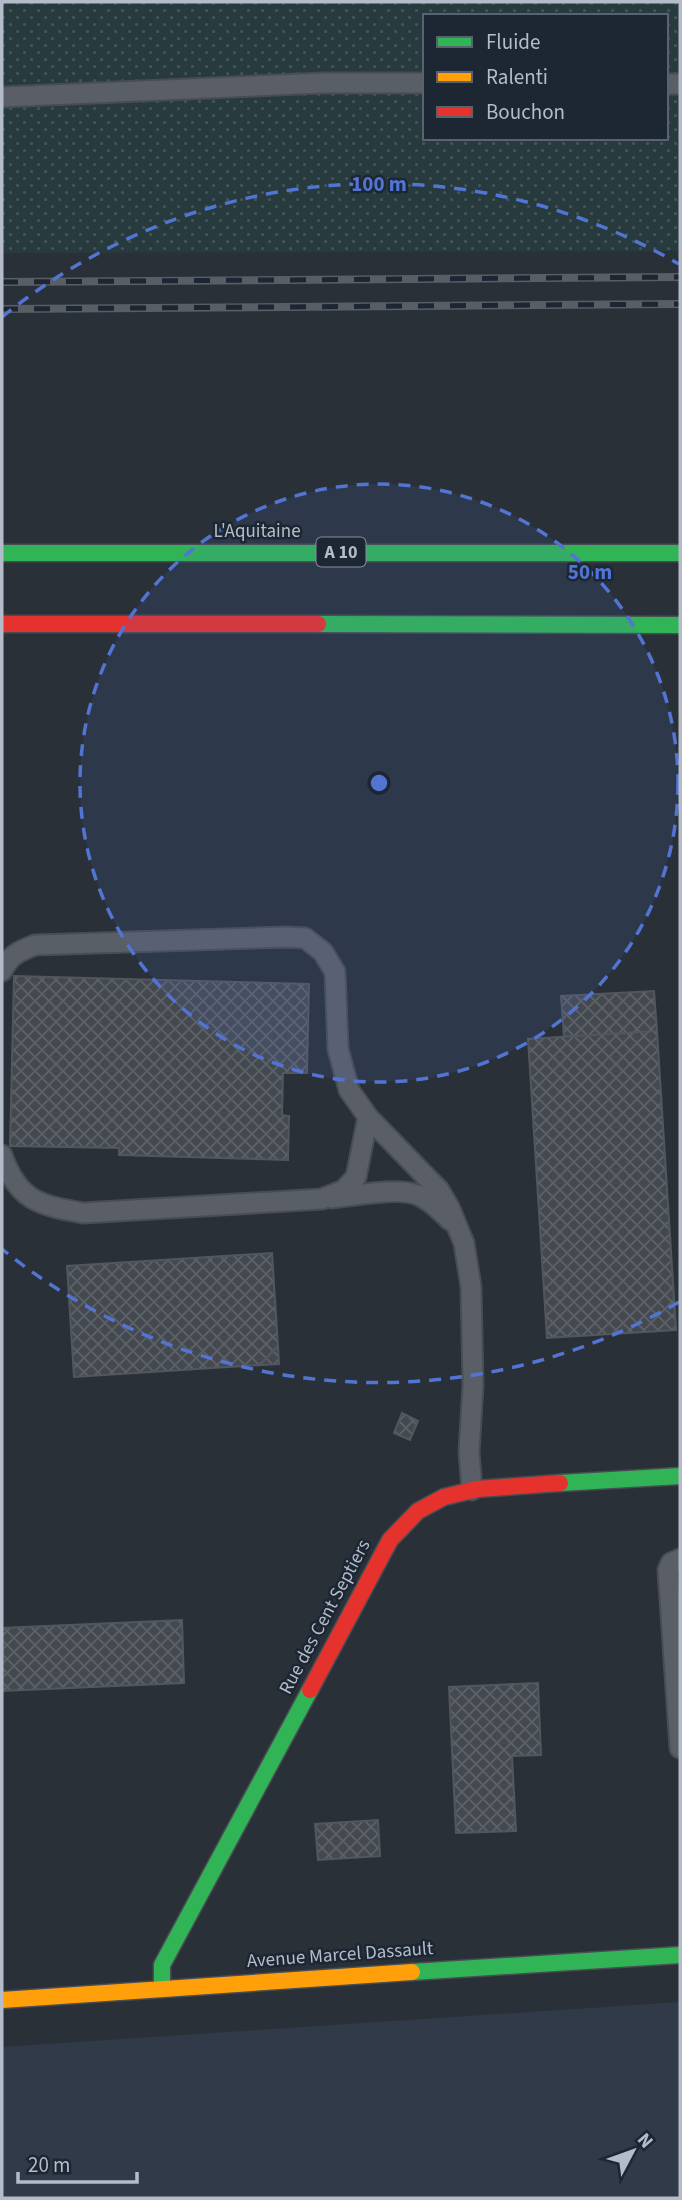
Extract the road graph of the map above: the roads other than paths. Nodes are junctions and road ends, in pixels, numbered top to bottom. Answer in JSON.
{"nodes":[{"id":1,"x":423,"y":83,"type":"edge"},
{"id":2,"x":2,"y":97,"type":"edge"},
{"id":3,"x":2,"y":553,"type":"edge"},
{"id":4,"x":680,"y":553,"type":"edge"},
{"id":5,"x":2,"y":624,"type":"edge"},
{"id":6,"x":680,"y":625,"type":"edge"},
{"id":7,"x":2,"y":971,"type":"edge"},
{"id":8,"x":368,"y":1117,"type":"junction"},
{"id":9,"x":2,"y":1155,"type":"edge"},
{"id":10,"x":322,"y":1199,"type":"junction"},
{"id":11,"x":458,"y":1228,"type":"junction"},
{"id":12,"x":680,"y":1476,"type":"edge"},
{"id":13,"x":472,"y":1490,"type":"junction"},
{"id":14,"x":680,"y":1559,"type":"edge"},
{"id":15,"x":680,"y":1748,"type":"edge"},
{"id":16,"x":680,"y":1955,"type":"edge"},
{"id":17,"x":162,"y":1988,"type":"junction"},
{"id":18,"x":2,"y":2000,"type":"edge"}],
"edges":[{"from":1,"to":2,"type":"lane"},
{"from":3,"to":4,"type":"main road","name":"L'Aquitaine","number":"A 10"},
{"from":5,"to":6,"type":"main road"},
{"from":7,"to":8,"type":"lane"},
{"from":8,"to":10,"type":"lane"},
{"from":8,"to":11,"type":"lane"},
{"from":9,"to":10,"type":"lane"},
{"from":10,"to":11,"type":"lane"},
{"from":11,"to":13,"type":"lane"},
{"from":12,"to":13,"type":"main road","name":"Rue des Cent Septiers"},
{"from":13,"to":17,"type":"main road","name":"Rue des Cent Septiers"},
{"from":14,"to":15,"type":"lane"},
{"from":16,"to":17,"type":"main road","name":"Avenue Marcel Dassault"},
{"from":17,"to":18,"type":"main road","name":"Avenue Marcel Dassault"}]}
